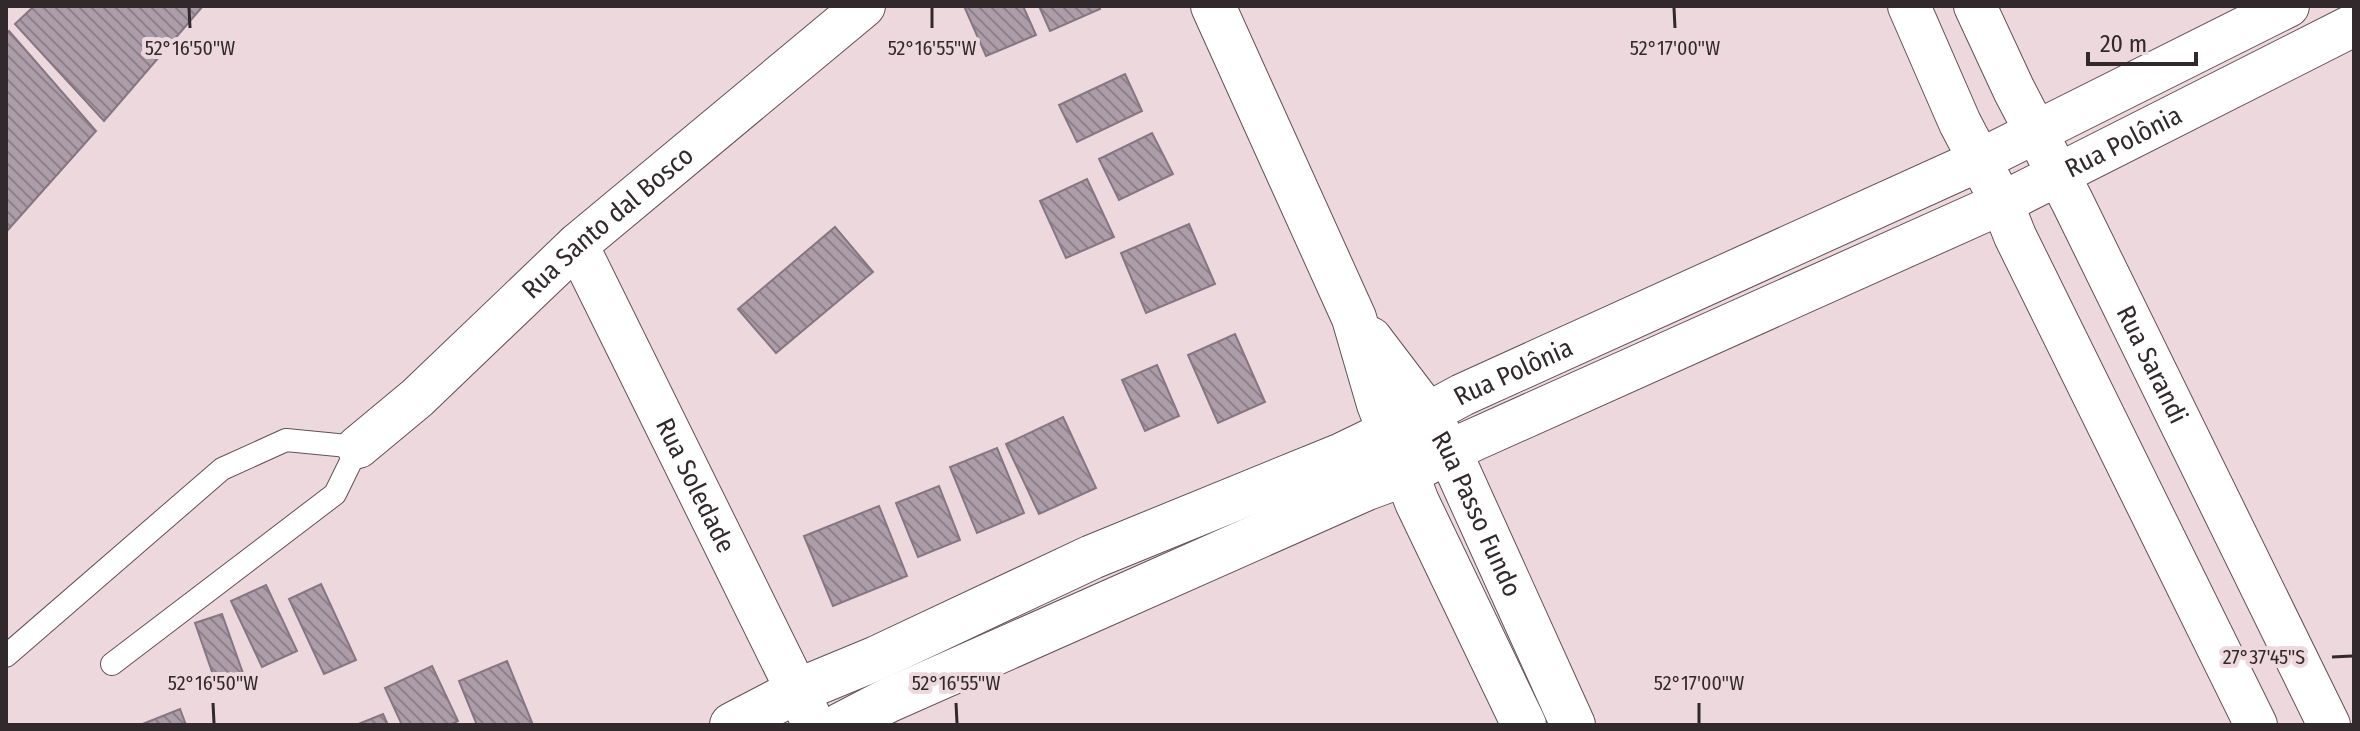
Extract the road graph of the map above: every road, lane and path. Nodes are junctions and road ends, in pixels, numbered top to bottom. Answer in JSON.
{"nodes":[{"id":1,"x":864,"y":6,"type":"edge"},
{"id":2,"x":1213,"y":6,"type":"edge"},
{"id":3,"x":1909,"y":6,"type":"edge"},
{"id":4,"x":1975,"y":6,"type":"edge"},
{"id":5,"x":2288,"y":6,"type":"edge"},
{"id":6,"x":2347,"y":20,"type":"edge"},
{"id":7,"x":2035,"y":133,"type":"junction"},
{"id":8,"x":1980,"y":160,"type":"junction"},
{"id":9,"x":2056,"y":176,"type":"junction"},
{"id":10,"x":2002,"y":203,"type":"junction"},
{"id":11,"x":577,"y":245,"type":"junction"},
{"id":12,"x":1714,"y":281,"type":"junction"},
{"id":13,"x":1742,"y":322,"type":"junction"},
{"id":14,"x":1409,"y":424,"type":"junction"},
{"id":15,"x":358,"y":447,"type":"junction"},
{"id":16,"x":1449,"y":451,"type":"junction"},
{"id":17,"x":1405,"y":474,"type":"junction"},
{"id":18,"x":6,"y":656,"type":"edge"},
{"id":19,"x":112,"y":664,"type":"dead end"},
{"id":20,"x":805,"y":708,"type":"edge"},
{"id":21,"x":1565,"y":708,"type":"edge"},
{"id":22,"x":1521,"y":718,"type":"edge"},
{"id":23,"x":732,"y":725,"type":"edge"},
{"id":24,"x":841,"y":725,"type":"edge"},
{"id":25,"x":2256,"y":725,"type":"edge"},
{"id":26,"x":2329,"y":725,"type":"edge"}],
"edges":[{"from":1,"to":11,"type":"street","name":"Rua Santo dal Bosco"},
{"from":2,"to":14,"type":"main road","name":"Rua Passo Fundo"},
{"from":3,"to":8,"type":"street"},
{"from":4,"to":7,"type":"street","name":"Rua Sarandi"},
{"from":5,"to":7,"type":"street","name":"Rua Polônia"},
{"from":6,"to":9,"type":"street","name":"Rua Polônia"},
{"from":7,"to":8,"type":"street","name":"Rua Polônia"},
{"from":7,"to":9,"type":"street","name":"Rua Sarandi"},
{"from":8,"to":10,"type":"street"},
{"from":8,"to":12,"type":"street","name":"Rua Polônia"},
{"from":9,"to":10,"type":"street","name":"Rua Polônia"},
{"from":9,"to":26,"type":"street","name":"Rua Sarandi"},
{"from":10,"to":13,"type":"street","name":"Rua Polônia"},
{"from":10,"to":25,"type":"street"},
{"from":11,"to":15,"type":"street","name":"Rua Santo dal Bosco"},
{"from":11,"to":20,"type":"street","name":"Rua Soledade"},
{"from":12,"to":13,"type":"street"},
{"from":12,"to":14,"type":"street","name":"Rua Polônia"},
{"from":13,"to":16,"type":"street","name":"Rua Polônia"},
{"from":14,"to":16,"type":"main road","name":"Rua Passo Fundo"},
{"from":14,"to":17,"type":"main road","name":"Rua Passo Fundo"},
{"from":14,"to":20,"type":"main road","name":"Rua Polônia"},
{"from":15,"to":18,"type":"lane"},
{"from":15,"to":19,"type":"lane"},
{"from":16,"to":17,"type":"main road","name":"Rua Polônia"},
{"from":16,"to":21,"type":"main road","name":"Rua Passo Fundo"},
{"from":17,"to":22,"type":"main road","name":"Rua Passo Fundo"},
{"from":17,"to":24,"type":"main road","name":"Rua Polônia"},
{"from":20,"to":23,"type":"main road","name":"Rua Polônia"},
{"from":21,"to":22,"type":"main road"}]}
